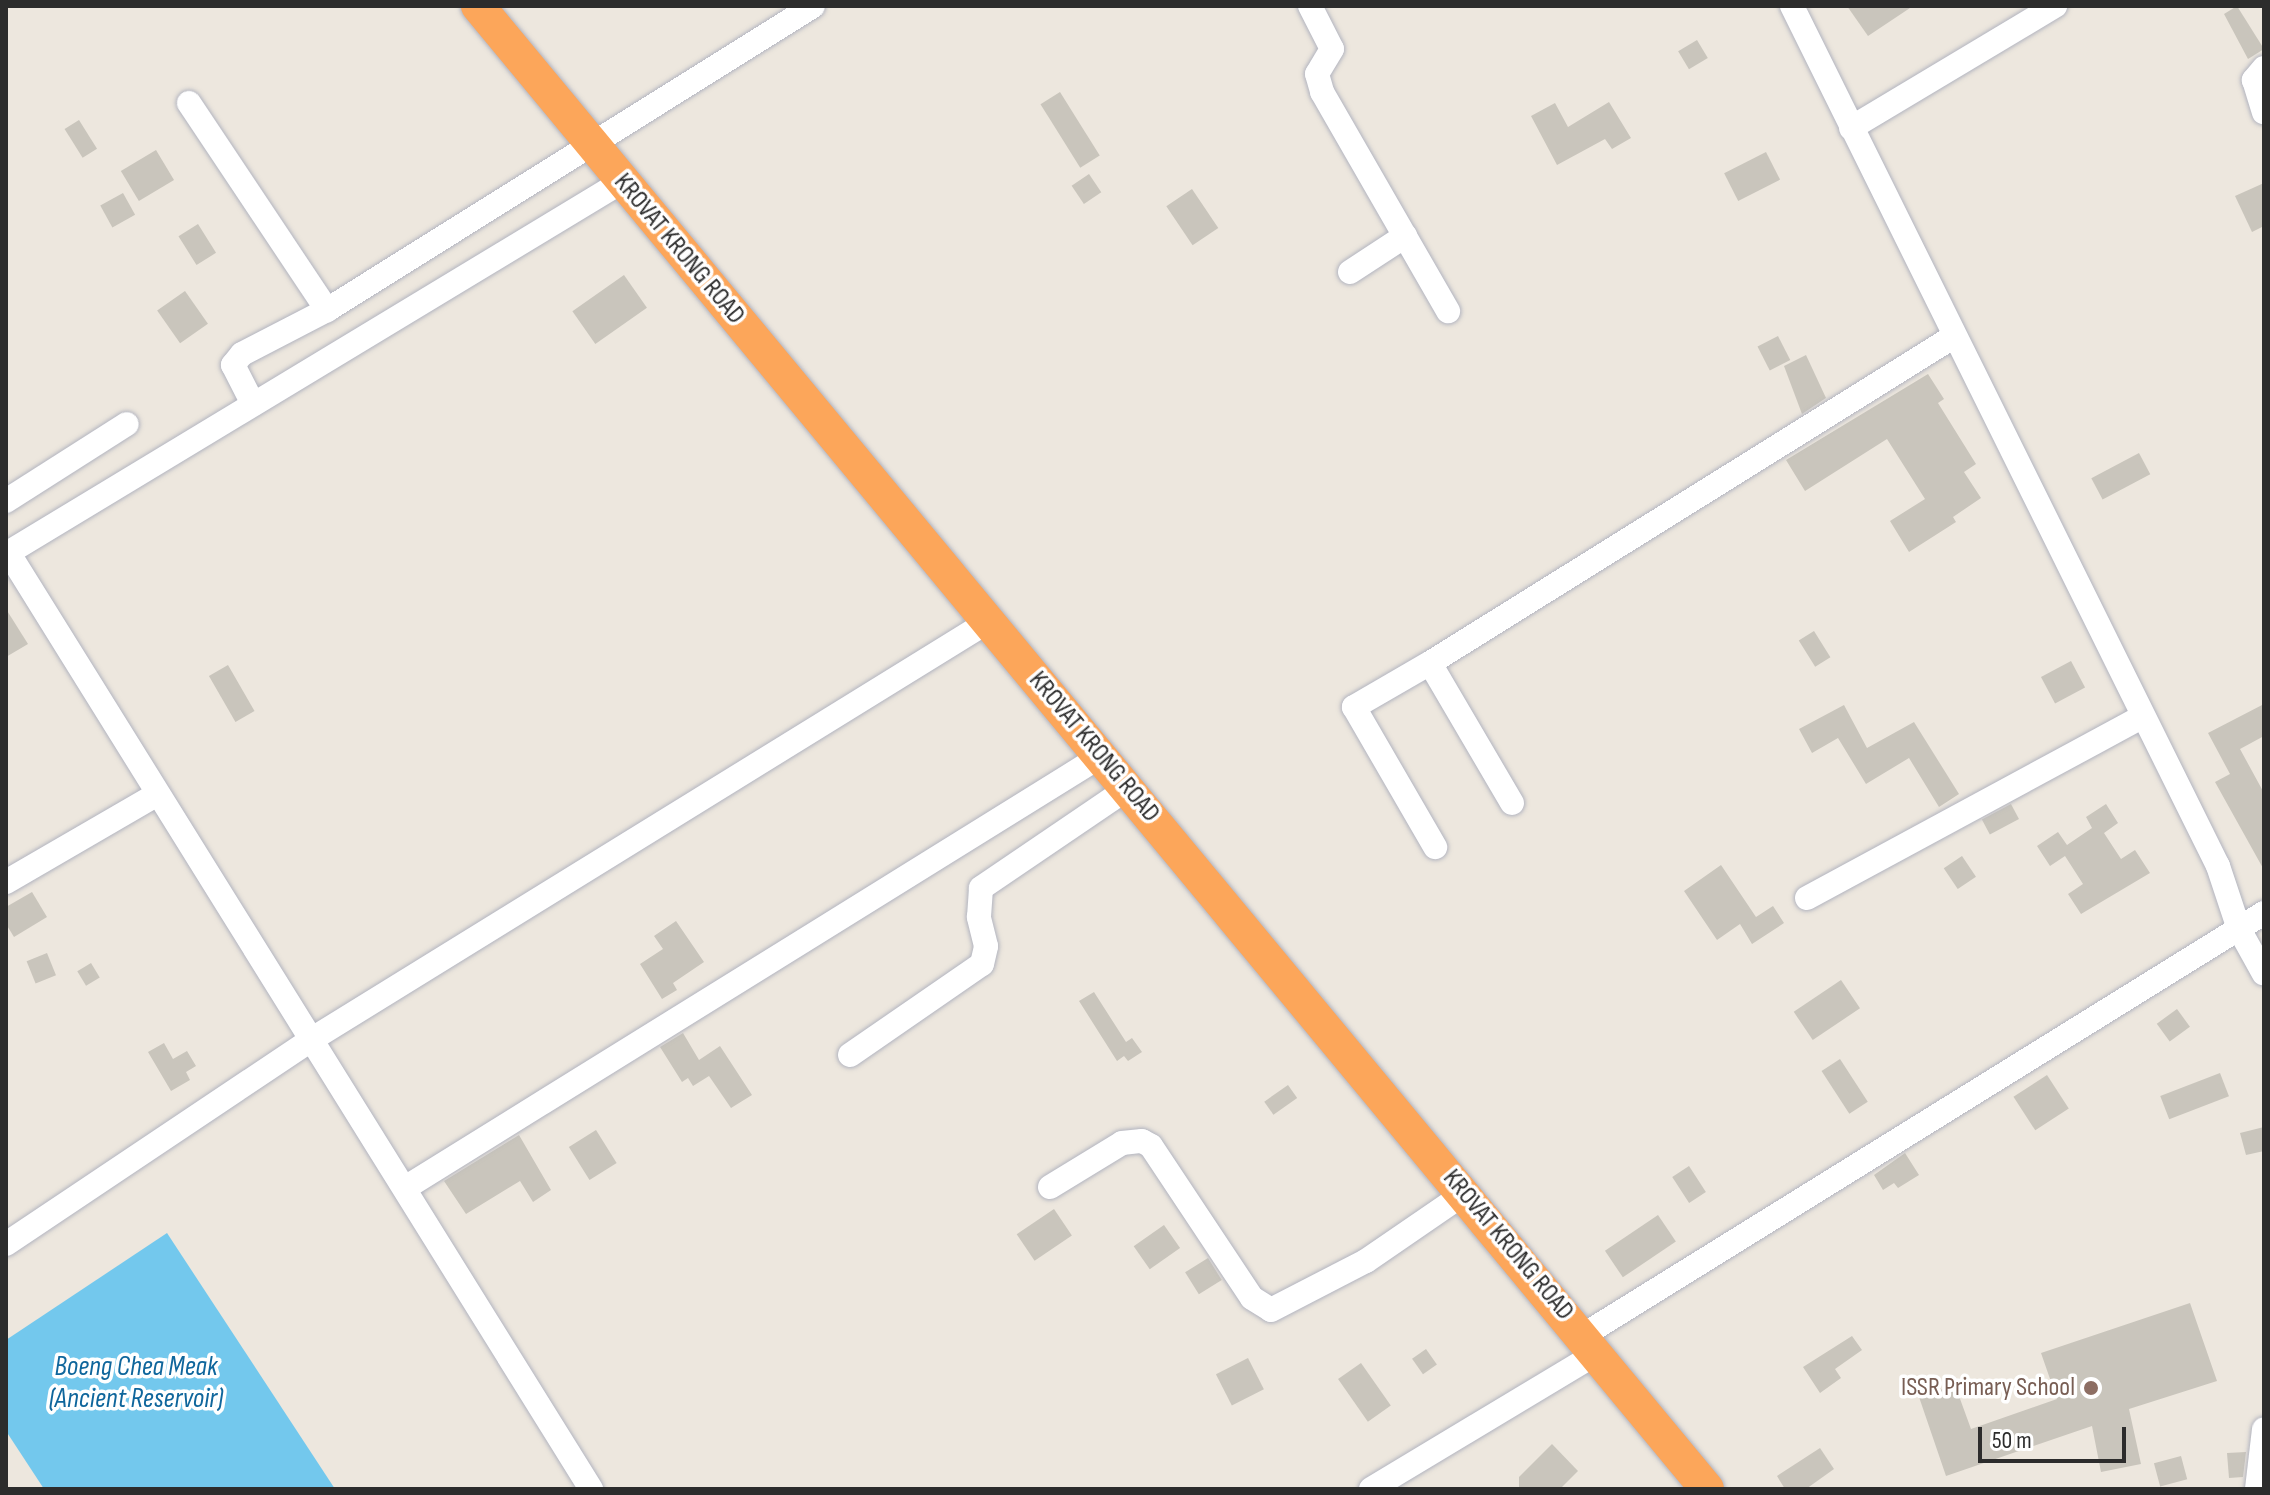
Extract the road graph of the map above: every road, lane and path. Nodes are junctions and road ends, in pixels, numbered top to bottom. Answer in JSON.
{"nodes":[{"id":1,"x":478,"y":6,"type":"edge"},
{"id":2,"x":813,"y":6,"type":"edge"},
{"id":3,"x":1310,"y":6,"type":"edge"},
{"id":4,"x":1792,"y":6,"type":"edge"},
{"id":5,"x":2055,"y":6,"type":"edge"},
{"id":6,"x":2264,"y":68,"type":"edge"},
{"id":7,"x":189,"y":103,"type":"dead end"},
{"id":8,"x":2264,"y":112,"type":"edge"},
{"id":9,"x":1851,"y":128,"type":"junction"},
{"id":10,"x":594,"y":146,"type":"junction"},
{"id":11,"x":623,"y":181,"type":"junction"},
{"id":12,"x":1405,"y":236,"type":"junction"},
{"id":13,"x":1350,"y":272,"type":"dead end"},
{"id":14,"x":327,"y":310,"type":"junction"},
{"id":15,"x":1448,"y":311,"type":"dead end"},
{"id":16,"x":1953,"y":337,"type":"junction"},
{"id":17,"x":253,"y":404,"type":"junction"},
{"id":18,"x":127,"y":424,"type":"dead end"},
{"id":19,"x":6,"y":501,"type":"edge"},
{"id":20,"x":7,"y":553,"type":"edge"},
{"id":21,"x":989,"y":621,"type":"junction"},
{"id":22,"x":1430,"y":663,"type":"junction"},
{"id":23,"x":2143,"y":716,"type":"junction"},
{"id":24,"x":1101,"y":756,"type":"junction"},
{"id":25,"x":1128,"y":788,"type":"junction"},
{"id":26,"x":156,"y":795,"type":"junction"},
{"id":27,"x":1512,"y":803,"type":"dead end"},
{"id":28,"x":1435,"y":847,"type":"dead end"},
{"id":29,"x":6,"y":882,"type":"edge"},
{"id":30,"x":1807,"y":898,"type":"dead end"},
{"id":31,"x":2264,"y":913,"type":"edge"},
{"id":32,"x":2239,"y":929,"type":"junction"},
{"id":33,"x":2264,"y":974,"type":"edge"},
{"id":34,"x":309,"y":1041,"type":"junction"},
{"id":35,"x":850,"y":1055,"type":"dead end"},
{"id":36,"x":1050,"y":1187,"type":"dead end"},
{"id":37,"x":405,"y":1188,"type":"junction"},
{"id":38,"x":1465,"y":1193,"type":"junction"},
{"id":39,"x":6,"y":1244,"type":"edge"},
{"id":40,"x":1589,"y":1344,"type":"junction"},
{"id":41,"x":2264,"y":1429,"type":"edge"},
{"id":42,"x":591,"y":1489,"type":"edge"},
{"id":43,"x":1371,"y":1489,"type":"edge"},
{"id":44,"x":1707,"y":1489,"type":"edge"},
{"id":45,"x":2257,"y":1489,"type":"edge"}],
"edges":[{"from":1,"to":10,"type":"highway","name":"KROVAT KRONG ROAD"},
{"from":2,"to":10,"type":"street"},
{"from":3,"to":12,"type":"street"},
{"from":4,"to":9,"type":"street"},
{"from":5,"to":9,"type":"street"},
{"from":6,"to":8,"type":"street"},
{"from":7,"to":14,"type":"street"},
{"from":9,"to":16,"type":"street"},
{"from":10,"to":11,"type":"highway","name":"KROVAT KRONG ROAD"},
{"from":10,"to":14,"type":"street"},
{"from":11,"to":17,"type":"street"},
{"from":11,"to":21,"type":"highway","name":"KROVAT KRONG ROAD"},
{"from":12,"to":13,"type":"street"},
{"from":12,"to":15,"type":"street"},
{"from":14,"to":17,"type":"street"},
{"from":16,"to":22,"type":"street"},
{"from":16,"to":23,"type":"street"},
{"from":17,"to":20,"type":"street"},
{"from":18,"to":19,"type":"street"},
{"from":20,"to":26,"type":"street"},
{"from":21,"to":24,"type":"highway","name":"KROVAT KRONG ROAD"},
{"from":21,"to":34,"type":"street"},
{"from":22,"to":27,"type":"street"},
{"from":22,"to":28,"type":"street"},
{"from":23,"to":30,"type":"street"},
{"from":23,"to":32,"type":"street"},
{"from":24,"to":25,"type":"highway","name":"KROVAT KRONG ROAD"},
{"from":24,"to":37,"type":"street"},
{"from":25,"to":35,"type":"street"},
{"from":25,"to":38,"type":"highway","name":"KROVAT KRONG ROAD"},
{"from":26,"to":29,"type":"street"},
{"from":26,"to":34,"type":"street"},
{"from":31,"to":32,"type":"street"},
{"from":32,"to":33,"type":"street"},
{"from":32,"to":40,"type":"street"},
{"from":34,"to":37,"type":"street"},
{"from":34,"to":39,"type":"street"},
{"from":36,"to":38,"type":"street"},
{"from":37,"to":42,"type":"street"},
{"from":38,"to":40,"type":"highway","name":"KROVAT KRONG ROAD"},
{"from":40,"to":43,"type":"street"},
{"from":40,"to":44,"type":"highway","name":"KROVAT KRONG ROAD"},
{"from":41,"to":45,"type":"street"}]}
